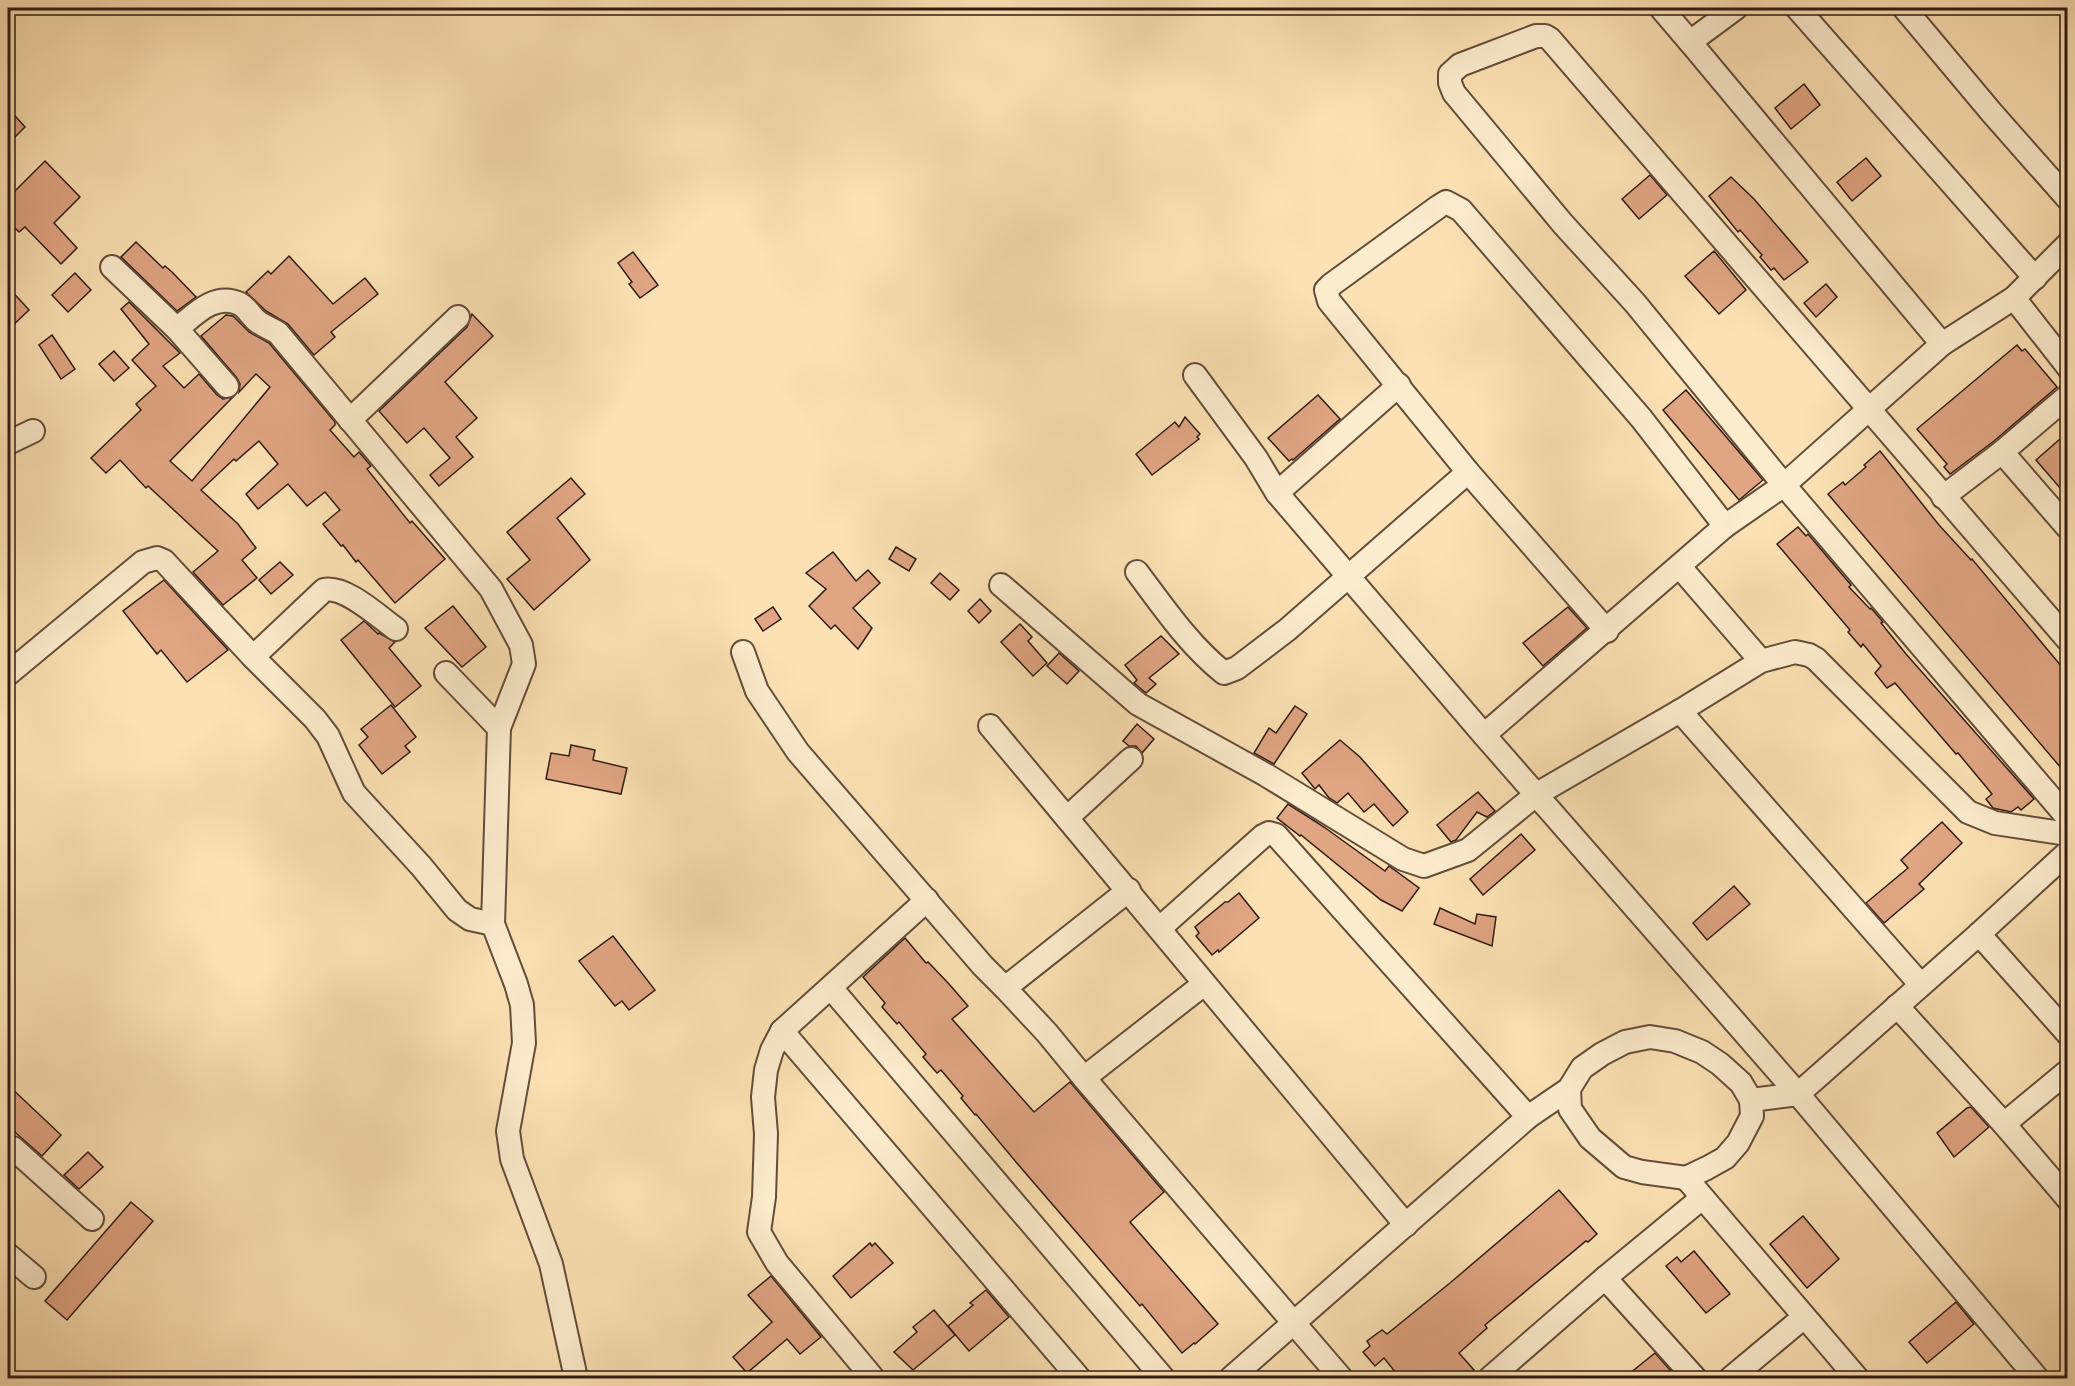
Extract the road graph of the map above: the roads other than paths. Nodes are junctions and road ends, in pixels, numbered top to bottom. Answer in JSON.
{"nodes":[{"id":1,"x":1661,"y":8,"type":"edge"},
{"id":2,"x":1736,"y":8,"type":"edge"},
{"id":3,"x":1797,"y":8,"type":"edge"},
{"id":4,"x":1904,"y":8,"type":"edge"},
{"id":5,"x":1690,"y":42,"type":"junction"},
{"id":6,"x":2067,"y":199,"type":"edge"},
{"id":7,"x":2067,"y":244,"type":"edge"},
{"id":8,"x":112,"y":267,"type":"dead end"},
{"id":9,"x":2035,"y":278,"type":"junction"},
{"id":10,"x":2014,"y":298,"type":"junction"},
{"id":11,"x":458,"y":317,"type":"dead end"},
{"id":12,"x":177,"y":329,"type":"junction"},
{"id":13,"x":1942,"y":344,"type":"junction"},
{"id":14,"x":2067,"y":367,"type":"edge"},
{"id":15,"x":1195,"y":375,"type":"dead end"},
{"id":16,"x":227,"y":386,"type":"dead end"},
{"id":17,"x":1399,"y":386,"type":"junction"},
{"id":18,"x":2067,"y":396,"type":"edge"},
{"id":19,"x":1868,"y":408,"type":"junction"},
{"id":20,"x":350,"y":420,"type":"junction"},
{"id":21,"x":33,"y":431,"type":"dead end"},
{"id":22,"x":8,"y":443,"type":"edge"},
{"id":23,"x":2002,"y":452,"type":"junction"},
{"id":24,"x":1468,"y":472,"type":"junction"},
{"id":25,"x":1784,"y":485,"type":"junction"},
{"id":26,"x":1277,"y":493,"type":"junction"},
{"id":27,"x":1943,"y":496,"type":"junction"},
{"id":28,"x":1725,"y":526,"type":"junction"},
{"id":29,"x":2067,"y":528,"type":"edge"},
{"id":30,"x":1680,"y":567,"type":"junction"},
{"id":31,"x":1137,"y":572,"type":"dead end"},
{"id":32,"x":1349,"y":576,"type":"junction"},
{"id":33,"x":1001,"y":585,"type":"dead end"},
{"id":34,"x":396,"y":629,"type":"dead end"},
{"id":35,"x":1607,"y":631,"type":"junction"},
{"id":36,"x":2067,"y":640,"type":"edge"},
{"id":37,"x":743,"y":652,"type":"dead end"},
{"id":38,"x":253,"y":657,"type":"junction"},
{"id":39,"x":1761,"y":661,"type":"junction"},
{"id":40,"x":446,"y":673,"type":"dead end"},
{"id":41,"x":8,"y":674,"type":"edge"},
{"id":42,"x":1680,"y":711,"type":"junction"},
{"id":43,"x":990,"y":726,"type":"dead end"},
{"id":44,"x":499,"y":728,"type":"junction"},
{"id":45,"x":1485,"y":735,"type":"junction"},
{"id":46,"x":1131,"y":759,"type":"dead end"},
{"id":47,"x":1537,"y":794,"type":"junction"},
{"id":48,"x":1067,"y":818,"type":"junction"},
{"id":49,"x":2067,"y":818,"type":"edge"},
{"id":50,"x":2067,"y":834,"type":"edge"},
{"id":51,"x":2067,"y":852,"type":"edge"},
{"id":52,"x":1129,"y":890,"type":"junction"},
{"id":53,"x":927,"y":900,"type":"junction"},
{"id":54,"x":493,"y":924,"type":"junction"},
{"id":55,"x":1160,"y":928,"type":"junction"},
{"id":56,"x":1979,"y":934,"type":"junction"},
{"id":57,"x":1204,"y":984,"type":"junction"},
{"id":58,"x":1921,"y":985,"type":"junction"},
{"id":59,"x":831,"y":988,"type":"junction"},
{"id":60,"x":1005,"y":988,"type":"junction"},
{"id":61,"x":1897,"y":1006,"type":"junction"},
{"id":62,"x":782,"y":1031,"type":"junction"},
{"id":63,"x":2067,"y":1034,"type":"edge"},
{"id":64,"x":2067,"y":1071,"type":"edge"},
{"id":65,"x":1083,"y":1078,"type":"junction"},
{"id":66,"x":1569,"y":1089,"type":"junction"},
{"id":67,"x":1798,"y":1094,"type":"junction"},
{"id":68,"x":1751,"y":1100,"type":"junction"},
{"id":69,"x":1528,"y":1117,"type":"junction"},
{"id":70,"x":2004,"y":1124,"type":"junction"},
{"id":71,"x":8,"y":1152,"type":"edge"},
{"id":72,"x":1686,"y":1178,"type":"junction"},
{"id":73,"x":1702,"y":1198,"type":"junction"},
{"id":74,"x":2067,"y":1199,"type":"edge"},
{"id":75,"x":92,"y":1219,"type":"dead end"},
{"id":76,"x":1406,"y":1225,"type":"junction"},
{"id":77,"x":8,"y":1256,"type":"edge"},
{"id":78,"x":34,"y":1277,"type":"dead end"},
{"id":79,"x":1605,"y":1278,"type":"junction"},
{"id":80,"x":1804,"y":1317,"type":"junction"},
{"id":81,"x":1294,"y":1321,"type":"junction"},
{"id":82,"x":576,"y":1378,"type":"edge"},
{"id":83,"x":873,"y":1378,"type":"edge"},
{"id":84,"x":1079,"y":1378,"type":"edge"},
{"id":85,"x":1163,"y":1378,"type":"edge"},
{"id":86,"x":1231,"y":1378,"type":"edge"},
{"id":87,"x":1341,"y":1378,"type":"edge"},
{"id":88,"x":1491,"y":1378,"type":"edge"},
{"id":89,"x":1695,"y":1378,"type":"edge"},
{"id":90,"x":1731,"y":1378,"type":"edge"},
{"id":91,"x":1857,"y":1378,"type":"edge"},
{"id":92,"x":2037,"y":1378,"type":"edge"}],
"edges":[{"from":1,"to":5,"type":"street"},
{"from":2,"to":5,"type":"street"},
{"from":3,"to":9,"type":"street"},
{"from":4,"to":6,"type":"street"},
{"from":5,"to":13,"type":"street"},
{"from":7,"to":9,"type":"street"},
{"from":8,"to":12,"type":"street"},
{"from":9,"to":10,"type":"street"},
{"from":10,"to":13,"type":"street"},
{"from":10,"to":14,"type":"street"},
{"from":11,"to":20,"type":"street"},
{"from":12,"to":16,"type":"street"},
{"from":12,"to":20,"type":"street"},
{"from":13,"to":19,"type":"street"},
{"from":15,"to":26,"type":"street"},
{"from":17,"to":24,"type":"street"},
{"from":17,"to":26,"type":"street"},
{"from":17,"to":28,"type":"street"},
{"from":18,"to":23,"type":"street"},
{"from":19,"to":25,"type":"street"},
{"from":19,"to":25,"type":"street"},
{"from":19,"to":27,"type":"street"},
{"from":20,"to":44,"type":"street"},
{"from":21,"to":22,"type":"street"},
{"from":23,"to":27,"type":"street"},
{"from":23,"to":29,"type":"street"},
{"from":24,"to":32,"type":"street"},
{"from":24,"to":35,"type":"street"},
{"from":25,"to":28,"type":"street"},
{"from":25,"to":49,"type":"street"},
{"from":26,"to":32,"type":"street"},
{"from":27,"to":36,"type":"street"},
{"from":28,"to":30,"type":"street"},
{"from":30,"to":35,"type":"street"},
{"from":30,"to":39,"type":"street"},
{"from":31,"to":32,"type":"street"},
{"from":32,"to":45,"type":"street"},
{"from":33,"to":47,"type":"street"},
{"from":34,"to":38,"type":"street"},
{"from":35,"to":45,"type":"street"},
{"from":37,"to":53,"type":"street"},
{"from":38,"to":41,"type":"street"},
{"from":38,"to":54,"type":"street"},
{"from":39,"to":42,"type":"street"},
{"from":39,"to":50,"type":"street"},
{"from":40,"to":44,"type":"street"},
{"from":42,"to":47,"type":"street"},
{"from":42,"to":58,"type":"street"},
{"from":43,"to":48,"type":"street"},
{"from":44,"to":54,"type":"street"},
{"from":45,"to":47,"type":"street"},
{"from":46,"to":48,"type":"street"},
{"from":47,"to":67,"type":"street"},
{"from":48,"to":52,"type":"street"},
{"from":51,"to":56,"type":"street"},
{"from":52,"to":55,"type":"street"},
{"from":52,"to":60,"type":"street"},
{"from":53,"to":59,"type":"street"},
{"from":53,"to":60,"type":"street"},
{"from":54,"to":82,"type":"street"},
{"from":55,"to":57,"type":"street"},
{"from":55,"to":69,"type":"street"},
{"from":56,"to":58,"type":"street"},
{"from":56,"to":63,"type":"street"},
{"from":57,"to":65,"type":"street"},
{"from":57,"to":76,"type":"street"},
{"from":58,"to":61,"type":"street"},
{"from":59,"to":62,"type":"street"},
{"from":59,"to":85,"type":"street"},
{"from":60,"to":65,"type":"street"},
{"from":61,"to":67,"type":"street"},
{"from":61,"to":70,"type":"street"},
{"from":62,"to":83,"type":"street"},
{"from":62,"to":84,"type":"street"},
{"from":64,"to":70,"type":"street"},
{"from":65,"to":81,"type":"street"},
{"from":66,"to":68,"type":"street"},
{"from":66,"to":69,"type":"street"},
{"from":66,"to":72,"type":"street"},
{"from":67,"to":68,"type":"street"},
{"from":67,"to":92,"type":"street"},
{"from":68,"to":72,"type":"street"},
{"from":69,"to":76,"type":"street"},
{"from":70,"to":74,"type":"street"},
{"from":71,"to":75,"type":"street"},
{"from":72,"to":73,"type":"street"},
{"from":73,"to":79,"type":"street"},
{"from":73,"to":80,"type":"street"},
{"from":76,"to":81,"type":"street"},
{"from":77,"to":78,"type":"street"},
{"from":79,"to":88,"type":"street"},
{"from":79,"to":89,"type":"street"},
{"from":80,"to":90,"type":"street"},
{"from":80,"to":91,"type":"street"},
{"from":81,"to":86,"type":"street"},
{"from":81,"to":87,"type":"street"}]}
